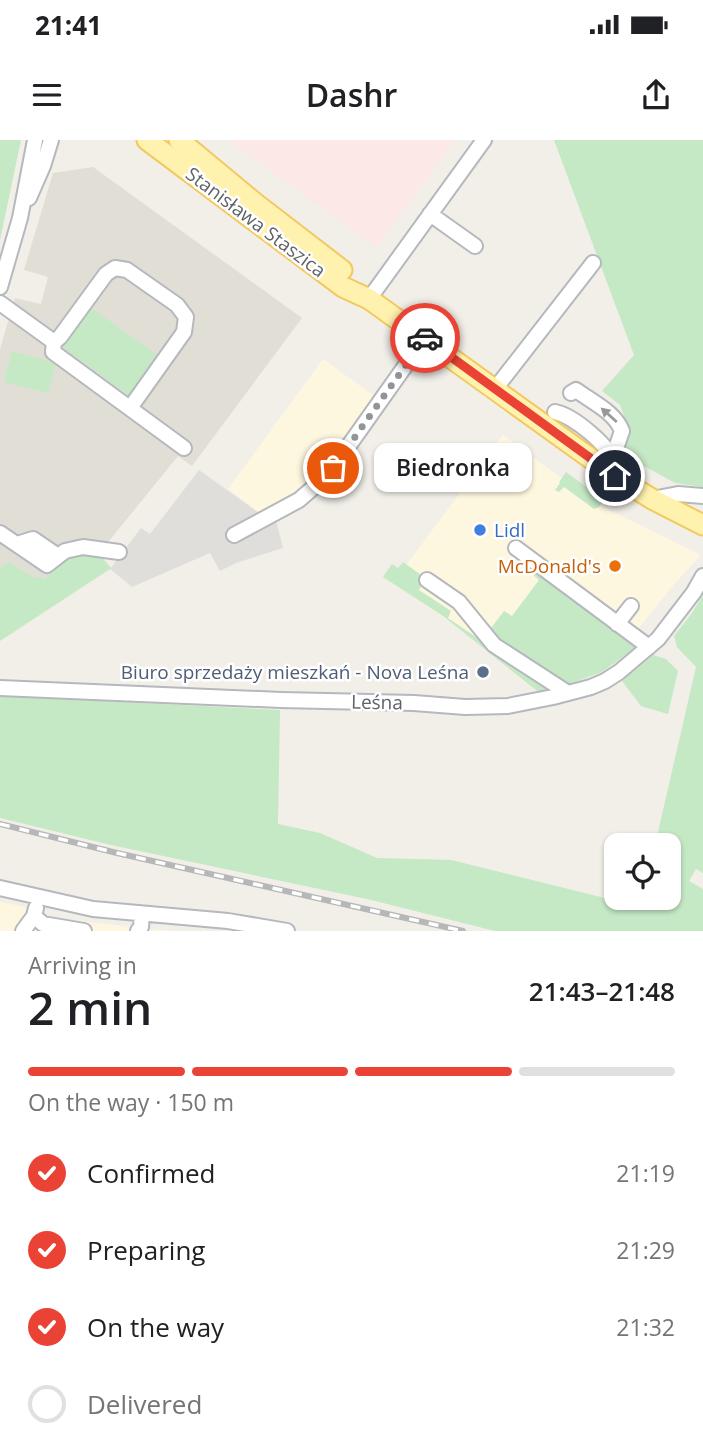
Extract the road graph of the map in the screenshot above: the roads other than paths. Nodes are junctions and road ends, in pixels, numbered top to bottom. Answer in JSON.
{"nodes":[{"id":1,"x":35,"y":140,"type":"edge"},
{"id":2,"x":51,"y":140,"type":"edge"},
{"id":3,"x":146,"y":140,"type":"edge"},
{"id":4,"x":179,"y":140,"type":"edge"},
{"id":5,"x":484,"y":140,"type":"edge"},
{"id":6,"x":430,"y":214,"type":"junction"},
{"id":7,"x":20,"y":218,"type":"junction"},
{"id":8,"x":475,"y":246,"type":"dead end"},
{"id":9,"x":593,"y":263,"type":"dead end"},
{"id":10,"x":0,"y":287,"type":"edge"},
{"id":11,"x":369,"y":299,"type":"junction"},
{"id":12,"x":0,"y":303,"type":"edge"},
{"id":13,"x":425,"y":338,"type":"junction"},
{"id":14,"x":54,"y":342,"type":"junction"},
{"id":15,"x":495,"y":389,"type":"junction"},
{"id":16,"x":566,"y":406,"type":"junction"},
{"id":17,"x":130,"y":408,"type":"junction"},
{"id":18,"x":184,"y":448,"type":"dead end"},
{"id":19,"x":614,"y":466,"type":"junction"},
{"id":20,"x":703,"y":496,"type":"edge"},
{"id":21,"x":652,"y":499,"type":"junction"},
{"id":22,"x":703,"y":525,"type":"edge"},
{"id":23,"x":0,"y":533,"type":"edge"},
{"id":24,"x":234,"y":535,"type":"dead end"},
{"id":25,"x":516,"y":548,"type":"dead end"},
{"id":26,"x":119,"y":552,"type":"dead end"},
{"id":27,"x":703,"y":576,"type":"edge"},
{"id":28,"x":426,"y":580,"type":"dead end"},
{"id":29,"x":631,"y":606,"type":"dead end"},
{"id":30,"x":617,"y":624,"type":"junction"},
{"id":31,"x":649,"y":647,"type":"junction"},
{"id":32,"x":0,"y":688,"type":"edge"},
{"id":33,"x":568,"y":693,"type":"junction"},
{"id":34,"x":0,"y":888,"type":"edge"},
{"id":35,"x":37,"y":897,"type":"junction"},
{"id":36,"x":142,"y":914,"type":"junction"},
{"id":37,"x":34,"y":916,"type":"junction"},
{"id":38,"x":23,"y":931,"type":"edge"},
{"id":39,"x":84,"y":931,"type":"edge"},
{"id":40,"x":138,"y":931,"type":"edge"},
{"id":41,"x":287,"y":931,"type":"edge"}],
"edges":[{"from":1,"to":7,"type":"street"},
{"from":2,"to":7,"type":"street"},
{"from":3,"to":11,"type":"main road","name":"Stanisława Staszica"},
{"from":4,"to":11,"type":"main road","name":"Stanisława Staszica"},
{"from":5,"to":6,"type":"street"},
{"from":6,"to":8,"type":"street"},
{"from":6,"to":11,"type":"street"},
{"from":7,"to":10,"type":"street"},
{"from":9,"to":15,"type":"street"},
{"from":11,"to":13,"type":"main road","name":"Stanisława Staszica"},
{"from":12,"to":14,"type":"street"},
{"from":13,"to":15,"type":"main road","name":"Stanisława Staszica"},
{"from":13,"to":24,"type":"street"},
{"from":14,"to":17,"type":"street"},
{"from":14,"to":17,"type":"street"},
{"from":15,"to":16,"type":"main road","name":"Stanisława Staszica"},
{"from":16,"to":19,"type":"main road","name":"Stanisława Staszica"},
{"from":19,"to":16,"type":"street","one_way":true},
{"from":17,"to":18,"type":"street"},
{"from":19,"to":21,"type":"main road","name":"Stanisława Staszica"},
{"from":20,"to":21,"type":"street"},
{"from":21,"to":22,"type":"main road","name":"Stanisława Staszica"},
{"from":23,"to":26,"type":"street"},
{"from":25,"to":30,"type":"street"},
{"from":27,"to":31,"type":"street","name":"Leśna"},
{"from":28,"to":33,"type":"street"},
{"from":29,"to":30,"type":"street"},
{"from":30,"to":31,"type":"street"},
{"from":31,"to":33,"type":"street","name":"Leśna"},
{"from":32,"to":33,"type":"street","name":"Leśna"},
{"from":34,"to":35,"type":"street"},
{"from":35,"to":36,"type":"street"},
{"from":35,"to":37,"type":"street"},
{"from":36,"to":40,"type":"street"},
{"from":36,"to":41,"type":"street"},
{"from":37,"to":38,"type":"street"},
{"from":37,"to":39,"type":"street"}]}
